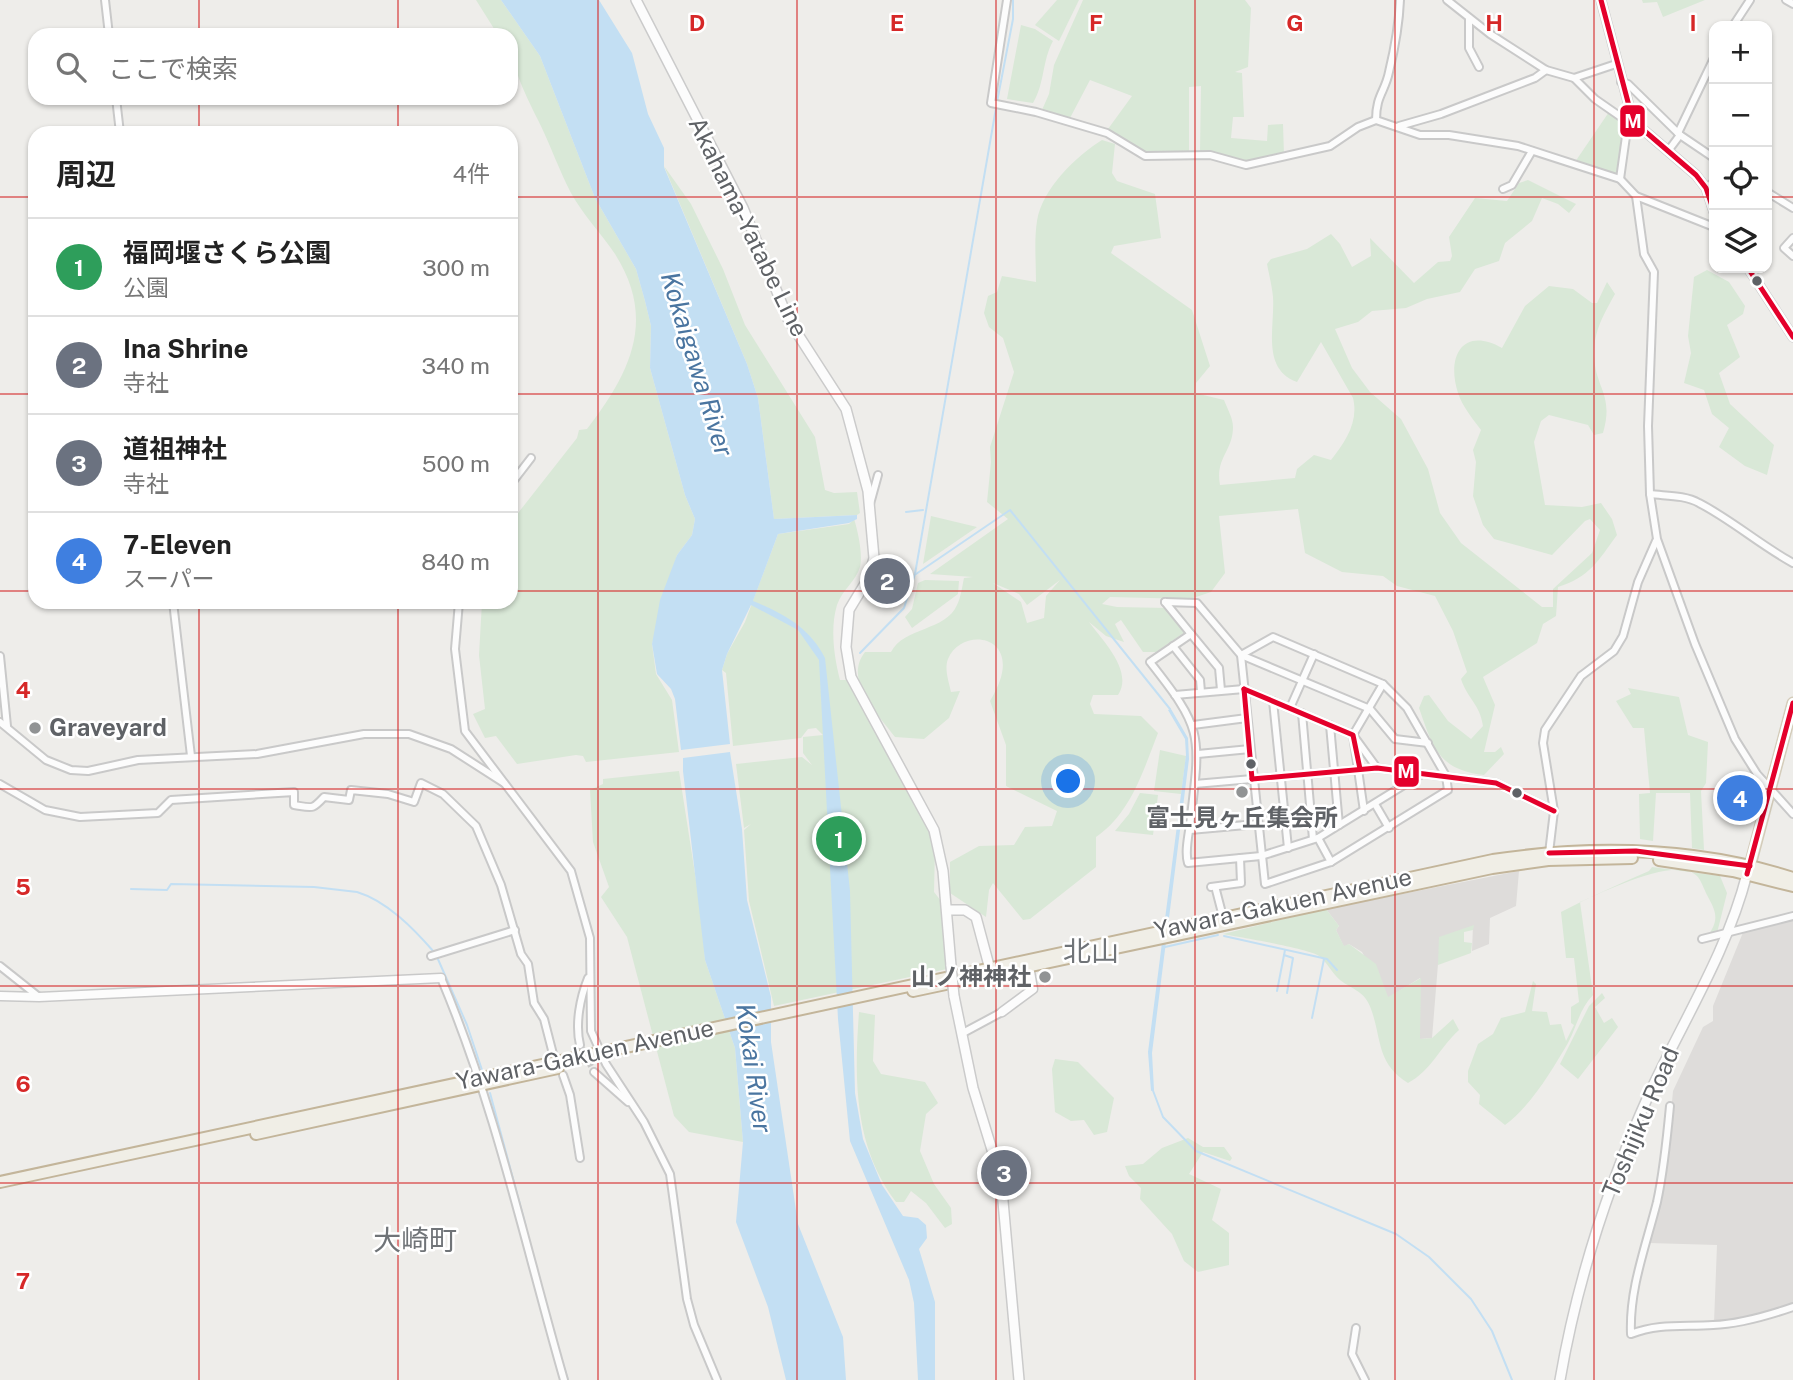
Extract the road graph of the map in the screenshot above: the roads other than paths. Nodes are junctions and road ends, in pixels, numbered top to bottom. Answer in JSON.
{"nodes":[{"id":1,"x":105,"y":0,"type":"edge"},
{"id":2,"x":636,"y":0,"type":"edge"},
{"id":3,"x":1007,"y":0,"type":"edge"},
{"id":4,"x":1400,"y":0,"type":"edge"},
{"id":5,"x":1447,"y":0,"type":"edge"},
{"id":6,"x":1601,"y":0,"type":"edge"},
{"id":7,"x":1750,"y":0,"type":"edge"},
{"id":8,"x":1786,"y":0,"type":"edge"},
{"id":9,"x":1793,"y":4,"type":"edge"},
{"id":10,"x":1469,"y":18,"type":"junction"},
{"id":11,"x":1736,"y":21,"type":"edge"},
{"id":12,"x":108,"y":28,"type":"edge"},
{"id":13,"x":1616,"y":64,"type":"junction"},
{"id":14,"x":1479,"y":67,"type":"dead end"},
{"id":15,"x":1709,"y":69,"type":"edge"},
{"id":16,"x":1546,"y":70,"type":"junction"},
{"id":17,"x":1574,"y":78,"type":"junction"},
{"id":18,"x":1621,"y":82,"type":"junction"},
{"id":19,"x":117,"y":105,"type":"edge"},
{"id":20,"x":1376,"y":120,"type":"junction"},
{"id":21,"x":1630,"y":121,"type":"junction"},
{"id":22,"x":119,"y":126,"type":"edge"},
{"id":23,"x":1399,"y":126,"type":"junction"},
{"id":24,"x":1679,"y":134,"type":"junction"},
{"id":25,"x":1532,"y":150,"type":"junction"},
{"id":26,"x":1668,"y":151,"type":"junction"},
{"id":27,"x":1709,"y":155,"type":"edge"},
{"id":28,"x":1620,"y":179,"type":"junction"},
{"id":29,"x":1709,"y":186,"type":"edge"},
{"id":30,"x":1706,"y":188,"type":"junction"},
{"id":31,"x":1503,"y":189,"type":"dead end"},
{"id":32,"x":1772,"y":195,"type":"edge"},
{"id":33,"x":1636,"y":196,"type":"junction"},
{"id":34,"x":1793,"y":208,"type":"edge"},
{"id":35,"x":1713,"y":210,"type":"edge"},
{"id":36,"x":1709,"y":224,"type":"edge"},
{"id":37,"x":1793,"y":238,"type":"edge"},
{"id":38,"x":1793,"y":256,"type":"edge"},
{"id":39,"x":1751,"y":273,"type":"edge"},
{"id":40,"x":1793,"y":337,"type":"edge"},
{"id":41,"x":531,"y":458,"type":"dead end"},
{"id":42,"x":518,"y":475,"type":"edge"},
{"id":43,"x":878,"y":475,"type":"dead end"},
{"id":44,"x":1650,"y":495,"type":"junction"},
{"id":45,"x":869,"y":507,"type":"junction"},
{"id":46,"x":1657,"y":539,"type":"junction"},
{"id":47,"x":1793,"y":563,"type":"edge"},
{"id":48,"x":174,"y":609,"type":"edge"},
{"id":49,"x":458,"y":609,"type":"edge"},
{"id":50,"x":1191,"y":634,"type":"junction"},
{"id":51,"x":1173,"y":646,"type":"junction"},
{"id":52,"x":1314,"y":654,"type":"junction"},
{"id":53,"x":1241,"y":655,"type":"junction"},
{"id":54,"x":0,"y":656,"type":"edge"},
{"id":55,"x":1303,"y":680,"type":"junction"},
{"id":56,"x":1384,"y":684,"type":"junction"},
{"id":57,"x":1244,"y":689,"type":"junction"},
{"id":58,"x":1221,"y":690,"type":"junction"},
{"id":59,"x":1201,"y":692,"type":"junction"},
{"id":60,"x":1175,"y":695,"type":"junction"},
{"id":61,"x":1273,"y":701,"type":"junction"},
{"id":62,"x":1793,"y":703,"type":"edge"},
{"id":63,"x":1290,"y":708,"type":"junction"},
{"id":64,"x":1368,"y":709,"type":"junction"},
{"id":65,"x":1302,"y":713,"type":"junction"},
{"id":66,"x":1247,"y":718,"type":"junction"},
{"id":67,"x":1194,"y":724,"type":"junction"},
{"id":68,"x":1330,"y":725,"type":"junction"},
{"id":69,"x":3,"y":726,"type":"edge"},
{"id":70,"x":1353,"y":735,"type":"junction"},
{"id":71,"x":1428,"y":743,"type":"junction"},
{"id":72,"x":1250,"y":749,"type":"junction"},
{"id":73,"x":1198,"y":754,"type":"junction"},
{"id":74,"x":191,"y":756,"type":"junction"},
{"id":75,"x":1377,"y":768,"type":"junction"},
{"id":76,"x":1360,"y":769,"type":"junction"},
{"id":77,"x":1334,"y":771,"type":"junction"},
{"id":78,"x":1307,"y":774,"type":"junction"},
{"id":79,"x":1422,"y":774,"type":"junction"},
{"id":80,"x":1280,"y":776,"type":"junction"},
{"id":81,"x":1446,"y":776,"type":"junction"},
{"id":82,"x":1252,"y":779,"type":"junction"},
{"id":83,"x":0,"y":783,"type":"edge"},
{"id":84,"x":506,"y":783,"type":"junction"},
{"id":85,"x":1195,"y":784,"type":"junction"},
{"id":86,"x":1770,"y":788,"type":"junction"},
{"id":87,"x":1375,"y":804,"type":"junction"},
{"id":88,"x":1364,"y":811,"type":"junction"},
{"id":89,"x":1554,"y":811,"type":"junction"},
{"id":90,"x":1793,"y":814,"type":"edge"},
{"id":91,"x":1257,"y":824,"type":"junction"},
{"id":92,"x":1339,"y":825,"type":"junction"},
{"id":93,"x":1389,"y":828,"type":"junction"},
{"id":94,"x":1190,"y":830,"type":"junction"},
{"id":95,"x":1316,"y":838,"type":"junction"},
{"id":96,"x":1288,"y":848,"type":"junction"},
{"id":97,"x":1261,"y":856,"type":"junction"},
{"id":98,"x":1548,"y":856,"type":"junction"},
{"id":99,"x":1240,"y":858,"type":"junction"},
{"id":100,"x":1331,"y":862,"type":"junction"},
{"id":101,"x":1749,"y":870,"type":"junction"},
{"id":102,"x":1793,"y":878,"type":"edge"},
{"id":103,"x":1793,"y":886,"type":"edge"},
{"id":104,"x":948,"y":910,"type":"junction"},
{"id":105,"x":1793,"y":916,"type":"edge"},
{"id":106,"x":1223,"y":917,"type":"junction"},
{"id":107,"x":515,"y":930,"type":"junction"},
{"id":108,"x":1727,"y":932,"type":"junction"},
{"id":109,"x":1702,"y":939,"type":"dead end"},
{"id":110,"x":431,"y":956,"type":"dead end"},
{"id":111,"x":0,"y":966,"type":"edge"},
{"id":112,"x":1029,"y":966,"type":"junction"},
{"id":113,"x":990,"y":970,"type":"junction"},
{"id":114,"x":589,"y":976,"type":"junction"},
{"id":115,"x":441,"y":978,"type":"joint"},
{"id":116,"x":0,"y":996,"type":"edge"},
{"id":117,"x":39,"y":997,"type":"junction"},
{"id":118,"x":1002,"y":1012,"type":"joint"},
{"id":119,"x":961,"y":1034,"type":"junction"},
{"id":120,"x":580,"y":1045,"type":"tunnel mouth"},
{"id":121,"x":553,"y":1054,"type":"dead end"},
{"id":122,"x":603,"y":1054,"type":"junction"},
{"id":123,"x":594,"y":1072,"type":"tunnel mouth"},
{"id":124,"x":563,"y":1074,"type":"dead end"},
{"id":125,"x":480,"y":1082,"type":"junction"},
{"id":126,"x":630,"y":1103,"type":"junction"},
{"id":127,"x":1670,"y":1106,"type":"dead end"},
{"id":128,"x":580,"y":1158,"type":"dead end"},
{"id":129,"x":0,"y":1182,"type":"edge"},
{"id":130,"x":0,"y":1189,"type":"edge"},
{"id":131,"x":1793,"y":1307,"type":"edge"},
{"id":132,"x":1356,"y":1328,"type":"dead end"},
{"id":133,"x":564,"y":1380,"type":"edge"},
{"id":134,"x":717,"y":1380,"type":"edge"},
{"id":135,"x":1019,"y":1380,"type":"edge"},
{"id":136,"x":1365,"y":1380,"type":"edge"},
{"id":137,"x":1560,"y":1380,"type":"edge"}],
"edges":[{"from":1,"to":12,"type":"street"},
{"from":2,"to":45,"type":"main road","name":"Akahama-Yatabe Line"},
{"from":3,"to":20,"type":"street"},
{"from":4,"to":20,"type":"street"},
{"from":5,"to":10,"type":"street"},
{"from":6,"to":13,"type":"street"},
{"from":7,"to":11,"type":"street"},
{"from":8,"to":9,"type":"street"},
{"from":10,"to":14,"type":"street"},
{"from":10,"to":16,"type":"street"},
{"from":13,"to":17,"type":"street"},
{"from":13,"to":18,"type":"street"},
{"from":15,"to":24,"type":"street"},
{"from":16,"to":17,"type":"street"},
{"from":16,"to":23,"type":"street"},
{"from":17,"to":21,"type":"street"},
{"from":18,"to":21,"type":"street"},
{"from":18,"to":24,"type":"street"},
{"from":19,"to":22,"type":"street"},
{"from":20,"to":23,"type":"street"},
{"from":21,"to":26,"type":"street"},
{"from":21,"to":28,"type":"street"},
{"from":23,"to":25,"type":"street"},
{"from":24,"to":26,"type":"street"},
{"from":24,"to":27,"type":"street"},
{"from":25,"to":28,"type":"street"},
{"from":25,"to":31,"type":"street"},
{"from":26,"to":30,"type":"street"},
{"from":28,"to":33,"type":"street"},
{"from":29,"to":30,"type":"street"},
{"from":30,"to":35,"type":"street"},
{"from":32,"to":34,"type":"street"},
{"from":33,"to":36,"type":"street"},
{"from":33,"to":44,"type":"street"},
{"from":37,"to":38,"type":"street"},
{"from":39,"to":40,"type":"street"},
{"from":41,"to":42,"type":"street"},
{"from":43,"to":45,"type":"street"},
{"from":44,"to":46,"type":"street"},
{"from":44,"to":47,"type":"street"},
{"from":45,"to":104,"type":"main road","name":"Akahama-Yatabe Line"},
{"from":46,"to":86,"type":"street"},
{"from":46,"to":89,"type":"street"},
{"from":48,"to":74,"type":"street"},
{"from":49,"to":84,"type":"street"},
{"from":50,"to":51,"type":"street"},
{"from":50,"to":53,"type":"street"},
{"from":50,"to":58,"type":"street"},
{"from":51,"to":59,"type":"street"},
{"from":51,"to":60,"type":"street"},
{"from":52,"to":53,"type":"street"},
{"from":52,"to":55,"type":"street"},
{"from":52,"to":56,"type":"street"},
{"from":53,"to":55,"type":"street"},
{"from":53,"to":57,"type":"street"},
{"from":54,"to":69,"type":"street"},
{"from":55,"to":63,"type":"street"},
{"from":55,"to":64,"type":"street"},
{"from":56,"to":64,"type":"street"},
{"from":56,"to":71,"type":"street"},
{"from":57,"to":58,"type":"street"},
{"from":57,"to":61,"type":"street"},
{"from":57,"to":66,"type":"street"},
{"from":58,"to":59,"type":"street"},
{"from":59,"to":60,"type":"street"},
{"from":60,"to":67,"type":"street"},
{"from":61,"to":63,"type":"street"},
{"from":61,"to":80,"type":"street"},
{"from":62,"to":86,"type":"main road"},
{"from":63,"to":65,"type":"street"},
{"from":64,"to":70,"type":"street"},
{"from":64,"to":71,"type":"street"},
{"from":65,"to":68,"type":"street"},
{"from":65,"to":78,"type":"street"},
{"from":66,"to":67,"type":"street"},
{"from":66,"to":72,"type":"street"},
{"from":67,"to":73,"type":"street"},
{"from":68,"to":70,"type":"street"},
{"from":68,"to":77,"type":"street"},
{"from":69,"to":74,"type":"street"},
{"from":70,"to":75,"type":"street"},
{"from":70,"to":76,"type":"street"},
{"from":71,"to":81,"type":"street"},
{"from":72,"to":73,"type":"street"},
{"from":72,"to":82,"type":"street"},
{"from":73,"to":85,"type":"street"},
{"from":74,"to":84,"type":"street"},
{"from":75,"to":76,"type":"street"},
{"from":75,"to":79,"type":"street"},
{"from":76,"to":77,"type":"street"},
{"from":76,"to":88,"type":"street"},
{"from":77,"to":78,"type":"street"},
{"from":77,"to":92,"type":"street"},
{"from":78,"to":80,"type":"street"},
{"from":78,"to":95,"type":"street"},
{"from":79,"to":81,"type":"street"},
{"from":79,"to":87,"type":"street"},
{"from":80,"to":82,"type":"street"},
{"from":80,"to":96,"type":"street"},
{"from":81,"to":89,"type":"street"},
{"from":81,"to":93,"type":"street"},
{"from":82,"to":85,"type":"street"},
{"from":82,"to":91,"type":"street"},
{"from":83,"to":107,"type":"street"},
{"from":84,"to":114,"type":"street"},
{"from":85,"to":94,"type":"street"},
{"from":86,"to":90,"type":"street"},
{"from":86,"to":101,"type":"main road"},
{"from":87,"to":88,"type":"street"},
{"from":87,"to":93,"type":"street"},
{"from":88,"to":92,"type":"street"},
{"from":89,"to":98,"type":"street"},
{"from":91,"to":94,"type":"street"},
{"from":91,"to":97,"type":"street"},
{"from":92,"to":95,"type":"street"},
{"from":93,"to":100,"type":"street"},
{"from":94,"to":99,"type":"street"},
{"from":95,"to":96,"type":"street"},
{"from":95,"to":100,"type":"street"},
{"from":96,"to":97,"type":"street"},
{"from":97,"to":99,"type":"street"},
{"from":97,"to":100,"type":"street"},
{"from":98,"to":101,"type":"highway","name":"Yawara-Gakuen Avenue"},
{"from":98,"to":106,"type":"highway","name":"Yawara-Gakuen Avenue"},
{"from":98,"to":112,"type":"highway","name":"Yawara-Gakuen Avenue"},
{"from":99,"to":106,"type":"street"},
{"from":101,"to":102,"type":"highway"},
{"from":101,"to":103,"type":"highway"},
{"from":101,"to":108,"type":"main road","name":"Toshijiku Road"},
{"from":104,"to":113,"type":"main road"},
{"from":104,"to":119,"type":"main road","name":"Akahama-Yatabe Line","bridge":true},
{"from":105,"to":108,"type":"street"},
{"from":106,"to":113,"type":"highway","name":"Yawara-Gakuen Avenue"},
{"from":107,"to":110,"type":"street"},
{"from":107,"to":121,"type":"street"},
{"from":108,"to":109,"type":"street"},
{"from":108,"to":137,"type":"main road","name":"Toshijiku Road"},
{"from":111,"to":117,"type":"street"},
{"from":112,"to":113,"type":"highway","name":"Yawara-Gakuen Avenue"},
{"from":112,"to":118,"type":"street"},
{"from":113,"to":122,"type":"highway","name":"Yawara-Gakuen Avenue"},
{"from":114,"to":120,"type":"street"},
{"from":114,"to":122,"type":"street"},
{"from":115,"to":117,"type":"street"},
{"from":115,"to":125,"type":"street"},
{"from":116,"to":117,"type":"street"},
{"from":118,"to":119,"type":"street"},
{"from":119,"to":135,"type":"main road","name":"Akahama-Yatabe Line"},
{"from":122,"to":125,"type":"highway","name":"Yawara-Gakuen Avenue"},
{"from":122,"to":126,"type":"street"},
{"from":123,"to":126,"type":"street"},
{"from":124,"to":128,"type":"street"},
{"from":125,"to":129,"type":"highway","name":"Yawara-Gakuen Avenue"},
{"from":125,"to":130,"type":"highway","name":"Yawara-Gakuen Avenue"},
{"from":125,"to":133,"type":"street"},
{"from":126,"to":134,"type":"street"},
{"from":127,"to":131,"type":"street"},
{"from":132,"to":136,"type":"street"}]}
